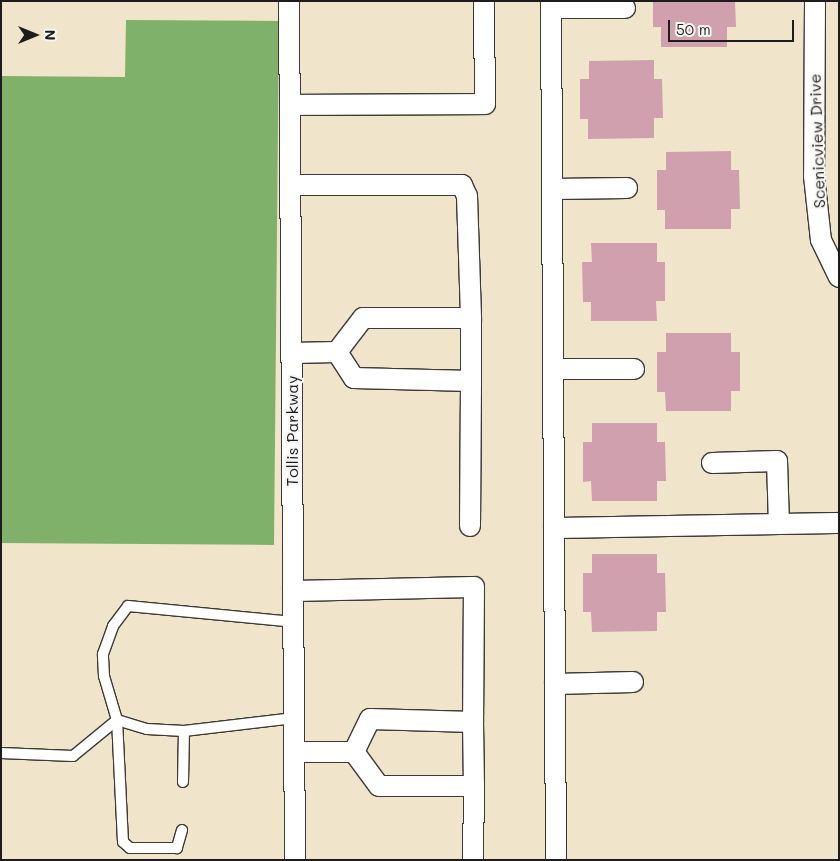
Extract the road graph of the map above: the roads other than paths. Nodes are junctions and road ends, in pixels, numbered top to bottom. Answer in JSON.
{"nodes":[{"id":1,"x":289,"y":1,"type":"edge"},
{"id":2,"x":484,"y":1,"type":"edge"},
{"id":3,"x":815,"y":1,"type":"edge"},
{"id":4,"x":551,"y":5,"type":"edge"},
{"id":5,"x":625,"y":8,"type":"dead end"},
{"id":6,"x":290,"y":105,"type":"junction"},
{"id":7,"x":290,"y":185,"type":"junction"},
{"id":8,"x":627,"y":188,"type":"dead end"},
{"id":9,"x":552,"y":189,"type":"junction"},
{"id":10,"x":839,"y":277,"type":"edge"},
{"id":11,"x":471,"y":318,"type":"junction"},
{"id":12,"x":338,"y":352,"type":"junction"},
{"id":13,"x":292,"y":353,"type":"junction"},
{"id":14,"x":553,"y":369,"type":"junction"},
{"id":15,"x":634,"y":369,"type":"dead end"},
{"id":16,"x":471,"y":380,"type":"junction"},
{"id":17,"x":712,"y":463,"type":"dead end"},
{"id":18,"x":839,"y":523,"type":"edge"},
{"id":19,"x":779,"y":524,"type":"junction"},
{"id":20,"x":470,"y":526,"type":"dead end"},
{"id":21,"x":554,"y":528,"type":"junction"},
{"id":22,"x":293,"y":591,"type":"junction"},
{"id":23,"x":293,"y":622,"type":"junction"},
{"id":24,"x":633,"y":682,"type":"dead end"},
{"id":25,"x":555,"y":684,"type":"junction"},
{"id":26,"x":294,"y":718,"type":"junction"},
{"id":27,"x":117,"y":720,"type":"junction"},
{"id":28,"x":473,"y":722,"type":"junction"},
{"id":29,"x":184,"y":731,"type":"junction"},
{"id":30,"x":294,"y":752,"type":"junction"},
{"id":31,"x":354,"y":752,"type":"junction"},
{"id":32,"x":1,"y":753,"type":"edge"},
{"id":33,"x":183,"y":782,"type":"dead end"},
{"id":34,"x":474,"y":786,"type":"junction"},
{"id":35,"x":182,"y":830,"type":"dead end"},
{"id":36,"x":295,"y":860,"type":"edge"},
{"id":37,"x":473,"y":860,"type":"edge"},
{"id":38,"x":556,"y":860,"type":"edge"}],
"edges":[{"from":1,"to":6,"type":"street","name":"Tollis Parkway"},
{"from":2,"to":6,"type":"street"},
{"from":3,"to":10,"type":"street","name":"Scenicview Drive"},
{"from":4,"to":5,"type":"street"},
{"from":4,"to":9,"type":"street"},
{"from":6,"to":7,"type":"street","name":"Tollis Parkway"},
{"from":7,"to":11,"type":"street"},
{"from":7,"to":13,"type":"street","name":"Tollis Parkway"},
{"from":8,"to":9,"type":"street"},
{"from":9,"to":14,"type":"street"},
{"from":11,"to":12,"type":"street"},
{"from":11,"to":16,"type":"street"},
{"from":12,"to":13,"type":"street"},
{"from":12,"to":16,"type":"street"},
{"from":13,"to":22,"type":"street","name":"Tollis Parkway"},
{"from":14,"to":15,"type":"street"},
{"from":14,"to":21,"type":"street"},
{"from":16,"to":20,"type":"street"},
{"from":17,"to":19,"type":"street"},
{"from":18,"to":19,"type":"street"},
{"from":19,"to":21,"type":"street"},
{"from":21,"to":25,"type":"street"},
{"from":22,"to":23,"type":"street","name":"Tollis Parkway"},
{"from":22,"to":28,"type":"street"},
{"from":23,"to":26,"type":"street","name":"Tollis Parkway"},
{"from":23,"to":27,"type":"lane"},
{"from":24,"to":25,"type":"street"},
{"from":25,"to":38,"type":"street"},
{"from":26,"to":29,"type":"lane"},
{"from":26,"to":30,"type":"street","name":"Tollis Parkway"},
{"from":27,"to":29,"type":"lane"},
{"from":27,"to":32,"type":"lane"},
{"from":27,"to":35,"type":"lane"},
{"from":28,"to":31,"type":"street"},
{"from":28,"to":34,"type":"street"},
{"from":29,"to":33,"type":"lane"},
{"from":30,"to":31,"type":"street"},
{"from":30,"to":36,"type":"street","name":"Tollis Parkway"},
{"from":31,"to":34,"type":"street"},
{"from":34,"to":37,"type":"street"}]}
